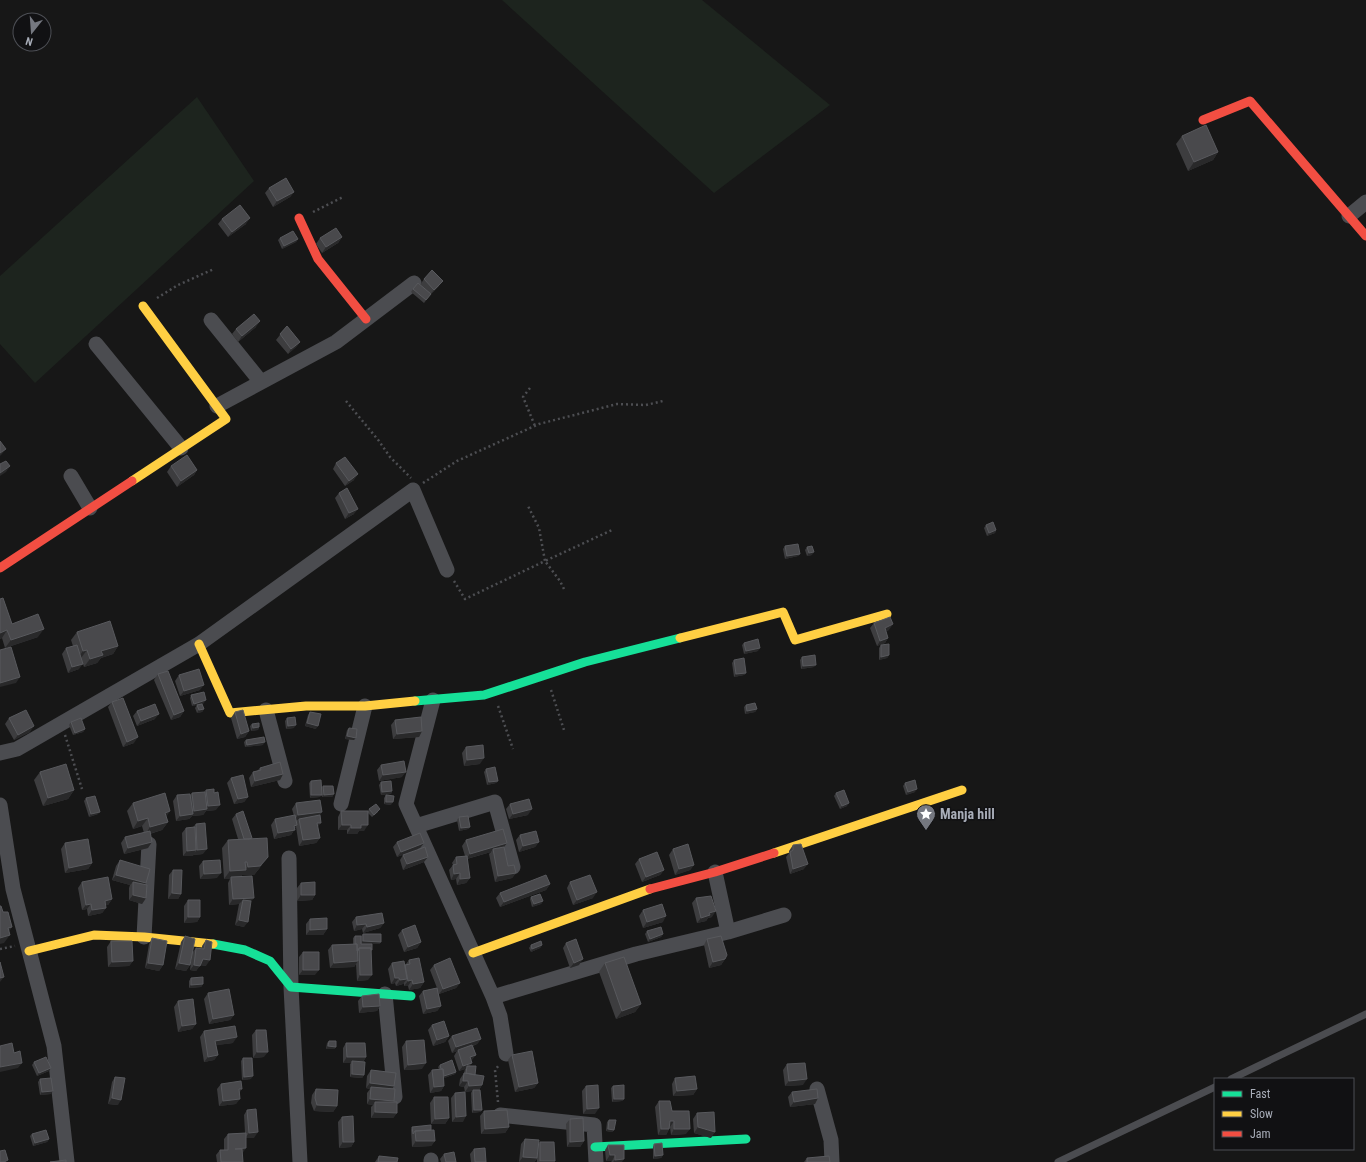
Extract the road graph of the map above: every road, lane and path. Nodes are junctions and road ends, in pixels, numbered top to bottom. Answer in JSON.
{"nodes":[{"id":1,"x":1203,"y":120,"type":"dead end"},
{"id":2,"x":343,"y":197,"type":"dead end"},
{"id":3,"x":1366,"y":202,"type":"edge"},
{"id":4,"x":1349,"y":216,"type":"junction"},
{"id":5,"x":299,"y":218,"type":"joint"},
{"id":6,"x":1366,"y":236,"type":"edge"},
{"id":7,"x":214,"y":269,"type":"dead end"},
{"id":8,"x":414,"y":283,"type":"dead end"},
{"id":9,"x":143,"y":306,"type":"joint"},
{"id":10,"x":366,"y":319,"type":"junction"},
{"id":11,"x":211,"y":320,"type":"dead end"},
{"id":12,"x":96,"y":344,"type":"dead end"},
{"id":13,"x":261,"y":382,"type":"junction"},
{"id":14,"x":530,"y":388,"type":"dead end"},
{"id":15,"x":346,"y":401,"type":"dead end"},
{"id":16,"x":662,"y":401,"type":"dead end"},
{"id":17,"x":217,"y":406,"type":"junction"},
{"id":18,"x":535,"y":426,"type":"junction"},
{"id":19,"x":181,"y":448,"type":"junction"},
{"id":20,"x":71,"y":476,"type":"dead end"},
{"id":21,"x":413,"y":490,"type":"junction"},
{"id":22,"x":527,"y":504,"type":"dead end"},
{"id":23,"x":90,"y":508,"type":"junction"},
{"id":24,"x":612,"y":530,"type":"dead end"},
{"id":25,"x":545,"y":561,"type":"junction"},
{"id":26,"x":0,"y":568,"type":"edge"},
{"id":27,"x":447,"y":570,"type":"joint"},
{"id":28,"x":564,"y":589,"type":"dead end"},
{"id":29,"x":887,"y":614,"type":"dead end"},
{"id":30,"x":199,"y":644,"type":"junction"},
{"id":31,"x":546,"y":675,"type":"junction"},
{"id":32,"x":493,"y":692,"type":"junction"},
{"id":33,"x":433,"y":700,"type":"junction"},
{"id":34,"x":366,"y":706,"type":"junction"},
{"id":35,"x":266,"y":710,"type":"junction"},
{"id":36,"x":61,"y":724,"type":"junction"},
{"id":37,"x":564,"y":730,"type":"dead end"},
{"id":38,"x":513,"y":749,"type":"dead end"},
{"id":39,"x":0,"y":754,"type":"edge"},
{"id":40,"x":285,"y":781,"type":"dead end"},
{"id":41,"x":82,"y":789,"type":"dead end"},
{"id":42,"x":962,"y":790,"type":"dead end"},
{"id":43,"x":341,"y":804,"type":"dead end"},
{"id":44,"x":0,"y":805,"type":"edge"},
{"id":45,"x":416,"y":826,"type":"junction"},
{"id":46,"x":149,"y":844,"type":"edge"},
{"id":47,"x":289,"y":858,"type":"dead end"},
{"id":48,"x":513,"y":867,"type":"edge"},
{"id":49,"x":715,"y":872,"type":"junction"},
{"id":50,"x":784,"y":915,"type":"dead end"},
{"id":51,"x":728,"y":932,"type":"junction"},
{"id":52,"x":144,"y":937,"type":"junction"},
{"id":53,"x":29,"y":951,"type":"junction"},
{"id":54,"x":473,"y":953,"type":"junction"},
{"id":55,"x":291,"y":987,"type":"junction"},
{"id":56,"x":385,"y":994,"type":"junction"},
{"id":57,"x":411,"y":996,"type":"dead end"},
{"id":58,"x":493,"y":997,"type":"junction"},
{"id":59,"x":1366,"y":1014,"type":"edge"},
{"id":60,"x":506,"y":1054,"type":"joint"},
{"id":61,"x":1233,"y":1078,"type":"edge"},
{"id":62,"x":1214,"y":1087,"type":"edge"},
{"id":63,"x":817,"y":1089,"type":"edge"},
{"id":64,"x":395,"y":1097,"type":"edge"},
{"id":65,"x":500,"y":1115,"type":"joint"},
{"id":66,"x":746,"y":1139,"type":"dead end"},
{"id":67,"x":596,"y":1155,"type":"edge"},
{"id":68,"x":67,"y":1162,"type":"edge"},
{"id":69,"x":300,"y":1162,"type":"edge"},
{"id":70,"x":832,"y":1162,"type":"edge"},
{"id":71,"x":1058,"y":1162,"type":"edge"}],
"edges":[{"from":1,"to":4,"type":"street"},
{"from":2,"to":5,"type":"path"},
{"from":3,"to":4,"type":"street"},
{"from":4,"to":6,"type":"street"},
{"from":5,"to":10,"type":"street"},
{"from":7,"to":9,"type":"path"},
{"from":8,"to":10,"type":"street"},
{"from":9,"to":17,"type":"street"},
{"from":10,"to":13,"type":"street"},
{"from":11,"to":13,"type":"street"},
{"from":12,"to":19,"type":"street"},
{"from":13,"to":17,"type":"street"},
{"from":14,"to":18,"type":"path"},
{"from":15,"to":21,"type":"path"},
{"from":16,"to":18,"type":"path"},
{"from":17,"to":19,"type":"street"},
{"from":18,"to":21,"type":"path"},
{"from":19,"to":23,"type":"street"},
{"from":20,"to":23,"type":"street"},
{"from":21,"to":27,"type":"street"},
{"from":21,"to":30,"type":"street"},
{"from":22,"to":25,"type":"path"},
{"from":23,"to":26,"type":"street"},
{"from":24,"to":25,"type":"path"},
{"from":25,"to":27,"type":"path"},
{"from":25,"to":28,"type":"path"},
{"from":29,"to":31,"type":"street"},
{"from":30,"to":35,"type":"street"},
{"from":30,"to":36,"type":"street"},
{"from":31,"to":32,"type":"street"},
{"from":31,"to":37,"type":"path"},
{"from":32,"to":33,"type":"street"},
{"from":32,"to":38,"type":"path"},
{"from":33,"to":34,"type":"street"},
{"from":33,"to":45,"type":"street"},
{"from":34,"to":35,"type":"street"},
{"from":34,"to":43,"type":"street"},
{"from":35,"to":40,"type":"street"},
{"from":36,"to":39,"type":"street"},
{"from":36,"to":41,"type":"path"},
{"from":42,"to":49,"type":"street"},
{"from":44,"to":53,"type":"street"},
{"from":45,"to":48,"type":"street"},
{"from":45,"to":54,"type":"street"},
{"from":46,"to":52,"type":"street"},
{"from":47,"to":55,"type":"street"},
{"from":49,"to":51,"type":"street"},
{"from":49,"to":54,"type":"street"},
{"from":50,"to":51,"type":"street"},
{"from":51,"to":58,"type":"street"},
{"from":52,"to":53,"type":"street"},
{"from":52,"to":55,"type":"street"},
{"from":53,"to":68,"type":"street"},
{"from":54,"to":58,"type":"street"},
{"from":55,"to":56,"type":"street"},
{"from":55,"to":69,"type":"street"},
{"from":56,"to":57,"type":"street"},
{"from":56,"to":64,"type":"street"},
{"from":58,"to":60,"type":"street"},
{"from":59,"to":61,"type":"lane"},
{"from":60,"to":65,"type":"path"},
{"from":62,"to":71,"type":"lane"},
{"from":63,"to":70,"type":"street"},
{"from":65,"to":67,"type":"street"},
{"from":66,"to":67,"type":"street"}]}
